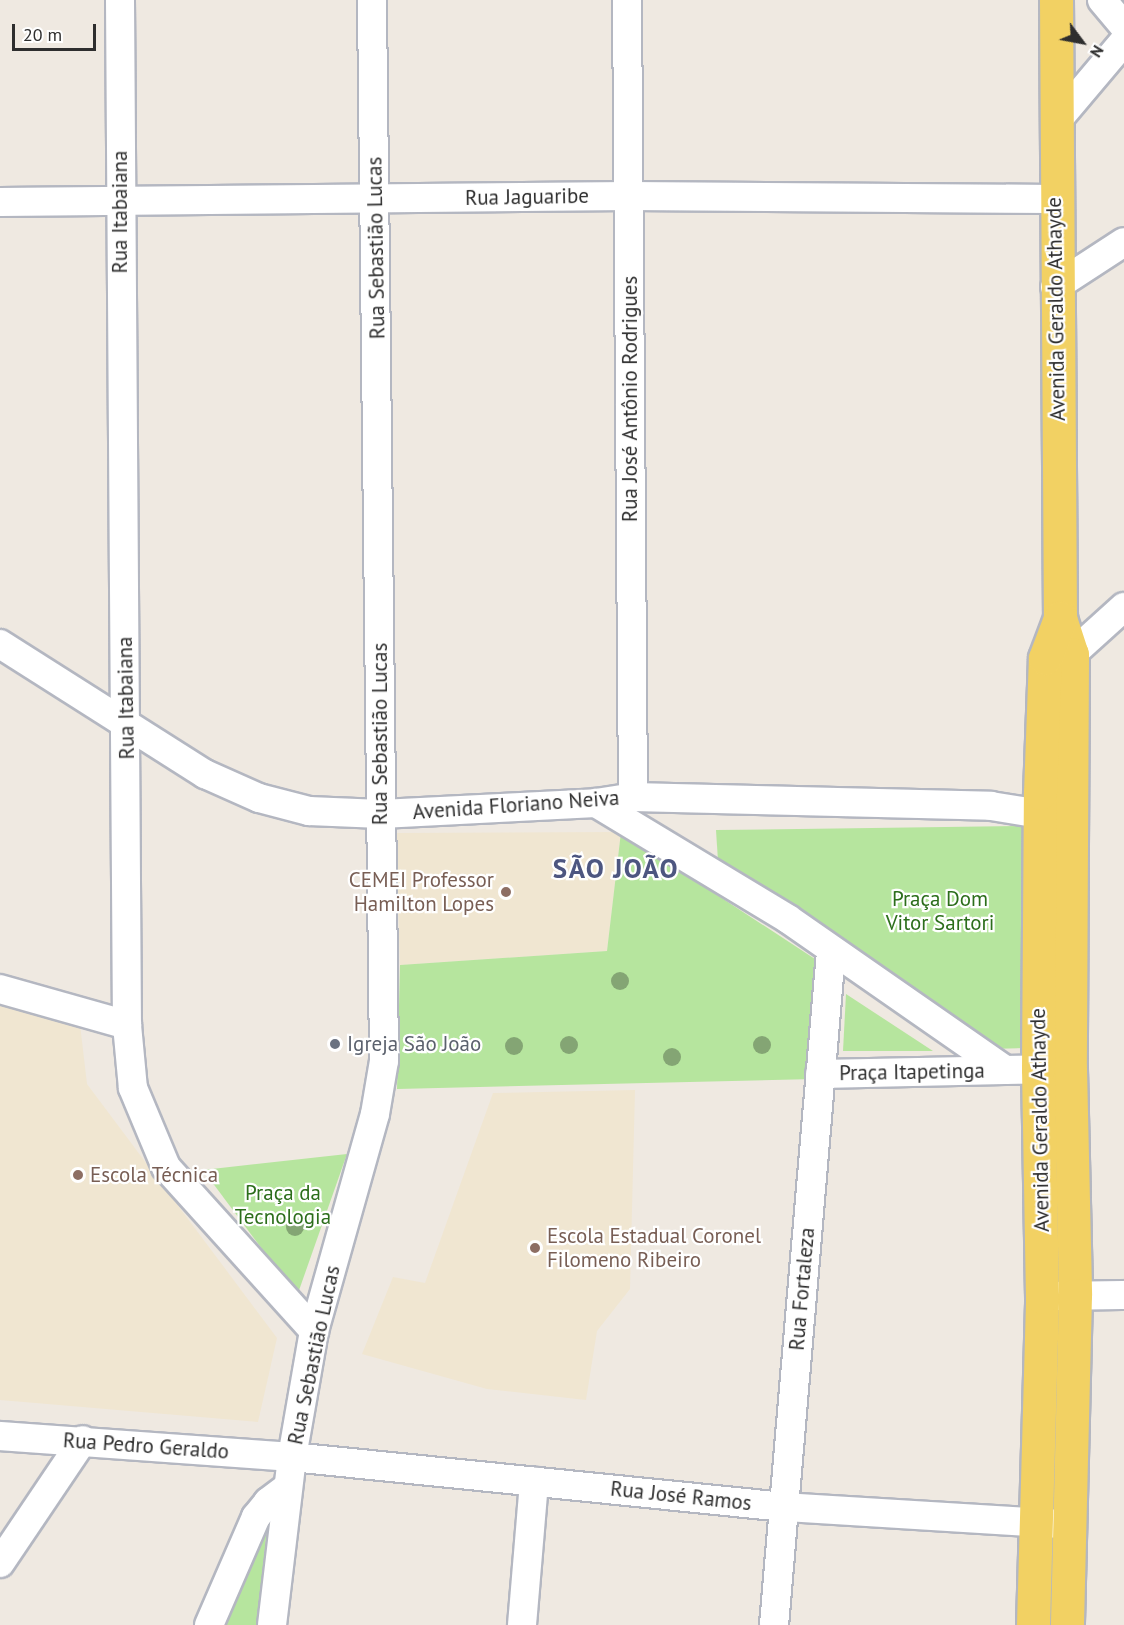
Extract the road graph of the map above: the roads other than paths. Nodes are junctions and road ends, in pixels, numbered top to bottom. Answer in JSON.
{"nodes":[{"id":1,"x":120,"y":0,"type":"edge"},
{"id":2,"x":372,"y":0,"type":"edge"},
{"id":3,"x":627,"y":0,"type":"edge"},
{"id":4,"x":1056,"y":0,"type":"edge"},
{"id":5,"x":1102,"y":0,"type":"edge"},
{"id":6,"x":1124,"y":26,"type":"edge"},
{"id":7,"x":1124,"y":41,"type":"edge"},
{"id":8,"x":1055,"y":123,"type":"junction"},
{"id":9,"x":629,"y":196,"type":"junction"},
{"id":10,"x":376,"y":199,"type":"junction"},
{"id":11,"x":1054,"y":199,"type":"junction"},
{"id":12,"x":0,"y":202,"type":"edge"},
{"id":13,"x":120,"y":203,"type":"junction"},
{"id":14,"x":1124,"y":242,"type":"edge"},
{"id":15,"x":1055,"y":287,"type":"junction"},
{"id":16,"x":1124,"y":607,"type":"edge"},
{"id":17,"x":1060,"y":618,"type":"junction"},
{"id":18,"x":0,"y":644,"type":"edge"},
{"id":19,"x":1072,"y":654,"type":"junction"},
{"id":20,"x":126,"y":726,"type":"junction"},
{"id":21,"x":633,"y":797,"type":"junction"},
{"id":22,"x":596,"y":803,"type":"junction"},
{"id":23,"x":381,"y":814,"type":"junction"},
{"id":24,"x":1041,"y":814,"type":"junction"},
{"id":25,"x":1071,"y":835,"type":"junction"},
{"id":26,"x":831,"y":952,"type":"junction"},
{"id":27,"x":0,"y":989,"type":"edge"},
{"id":28,"x":127,"y":1025,"type":"junction"},
{"id":29,"x":1038,"y":1069,"type":"junction"},
{"id":30,"x":1070,"y":1069,"type":"junction"},
{"id":31,"x":1005,"y":1070,"type":"junction"},
{"id":32,"x":820,"y":1074,"type":"junction"},
{"id":33,"x":1124,"y":1295,"type":"edge"},
{"id":34,"x":1075,"y":1296,"type":"junction"},
{"id":35,"x":1042,"y":1297,"type":"junction"},
{"id":36,"x":314,"y":1331,"type":"junction"},
{"id":37,"x":0,"y":1436,"type":"edge"},
{"id":38,"x":83,"y":1440,"type":"junction"},
{"id":39,"x":292,"y":1457,"type":"junction"},
{"id":40,"x":534,"y":1481,"type":"junction"},
{"id":41,"x":288,"y":1487,"type":"junction"},
{"id":42,"x":784,"y":1507,"type":"junction"},
{"id":43,"x":1054,"y":1525,"type":"junction"},
{"id":44,"x":0,"y":1563,"type":"edge"},
{"id":45,"x":209,"y":1625,"type":"edge"},
{"id":46,"x":272,"y":1625,"type":"edge"},
{"id":47,"x":522,"y":1625,"type":"edge"},
{"id":48,"x":774,"y":1625,"type":"edge"},
{"id":49,"x":1033,"y":1625,"type":"edge"},
{"id":50,"x":1067,"y":1625,"type":"edge"}],
"edges":[{"from":1,"to":13,"type":"street","name":"Rua Itabaiana"},
{"from":2,"to":10,"type":"street","name":"Rua Sebastião Lucas"},
{"from":3,"to":9,"type":"street","name":"Rua José Antônio Rodrigues"},
{"from":4,"to":8,"type":"main road","name":"Avenida Geraldo Athayde"},
{"from":5,"to":6,"type":"street"},
{"from":7,"to":8,"type":"street"},
{"from":8,"to":11,"type":"main road","name":"Avenida Geraldo Athayde"},
{"from":9,"to":10,"type":"street","name":"Rua Jaguaribe"},
{"from":9,"to":11,"type":"street","name":"Rua Jaguaribe"},
{"from":9,"to":21,"type":"street","name":"Rua José Antônio Rodrigues"},
{"from":10,"to":13,"type":"street","name":"Rua Jaguaribe"},
{"from":10,"to":23,"type":"street","name":"Rua Sebastião Lucas"},
{"from":11,"to":15,"type":"main road","name":"Avenida Geraldo Athayde"},
{"from":12,"to":13,"type":"street","name":"Rua Jaguaribe"},
{"from":13,"to":20,"type":"street","name":"Rua Itabaiana"},
{"from":14,"to":15,"type":"street"},
{"from":15,"to":17,"type":"main road","name":"Avenida Geraldo Athayde"},
{"from":16,"to":19,"type":"street"},
{"from":17,"to":19,"type":"main road","name":"Avenida Geraldo Athayde"},
{"from":17,"to":24,"type":"main road","name":"Avenida Geraldo Athayde"},
{"from":18,"to":20,"type":"street","name":"Avenida Floriano Neiva"},
{"from":19,"to":25,"type":"main road","name":"Avenida Geraldo Athayde"},
{"from":20,"to":23,"type":"street","name":"Avenida Floriano Neiva"},
{"from":20,"to":28,"type":"street","name":"Rua Itabaiana"},
{"from":21,"to":22,"type":"street","name":"Avenida Floriano Neiva"},
{"from":21,"to":24,"type":"street","name":"Avenida Floriano Neiva"},
{"from":22,"to":23,"type":"street","name":"Avenida Floriano Neiva"},
{"from":22,"to":26,"type":"street"},
{"from":23,"to":36,"type":"street","name":"Rua Sebastião Lucas"},
{"from":24,"to":25,"type":"main road"},
{"from":24,"to":29,"type":"main road","name":"Avenida Geraldo Athayde"},
{"from":25,"to":30,"type":"main road","name":"Avenida Geraldo Athayde"},
{"from":26,"to":31,"type":"street"},
{"from":26,"to":32,"type":"street","name":"Rua Fortaleza"},
{"from":27,"to":28,"type":"street"},
{"from":28,"to":36,"type":"street","name":"Rua Itabaiana"},
{"from":29,"to":30,"type":"street"},
{"from":29,"to":31,"type":"street"},
{"from":29,"to":35,"type":"main road","name":"Avenida Geraldo Athayde"},
{"from":30,"to":34,"type":"main road","name":"Avenida Geraldo Athayde"},
{"from":31,"to":32,"type":"street","name":"Praça Itapetinga"},
{"from":32,"to":42,"type":"street","name":"Rua Fortaleza"},
{"from":33,"to":34,"type":"street"},
{"from":34,"to":35,"type":"street"},
{"from":34,"to":43,"type":"main road","name":"Avenida Geraldo Athayde"},
{"from":35,"to":43,"type":"main road","name":"Avenida Geraldo Athayde"},
{"from":36,"to":39,"type":"street","name":"Rua Sebastião Lucas"},
{"from":37,"to":38,"type":"street","name":"Rua Pedro Geraldo"},
{"from":38,"to":39,"type":"street","name":"Rua Pedro Geraldo"},
{"from":38,"to":44,"type":"street"},
{"from":39,"to":40,"type":"street","name":"Rua José Ramos"},
{"from":39,"to":41,"type":"street","name":"Rua Sebastião Lucas"},
{"from":40,"to":42,"type":"street","name":"Rua José Ramos"},
{"from":40,"to":47,"type":"street"},
{"from":41,"to":45,"type":"street"},
{"from":41,"to":46,"type":"street","name":"Rua Sebastião Lucas"},
{"from":42,"to":43,"type":"street","name":"Rua José Ramos"},
{"from":42,"to":48,"type":"street","name":"Rua Fortaleza"},
{"from":43,"to":49,"type":"main road","name":"Avenida Geraldo Athayde"},
{"from":43,"to":50,"type":"main road","name":"Avenida Geraldo Athayde"}]}
